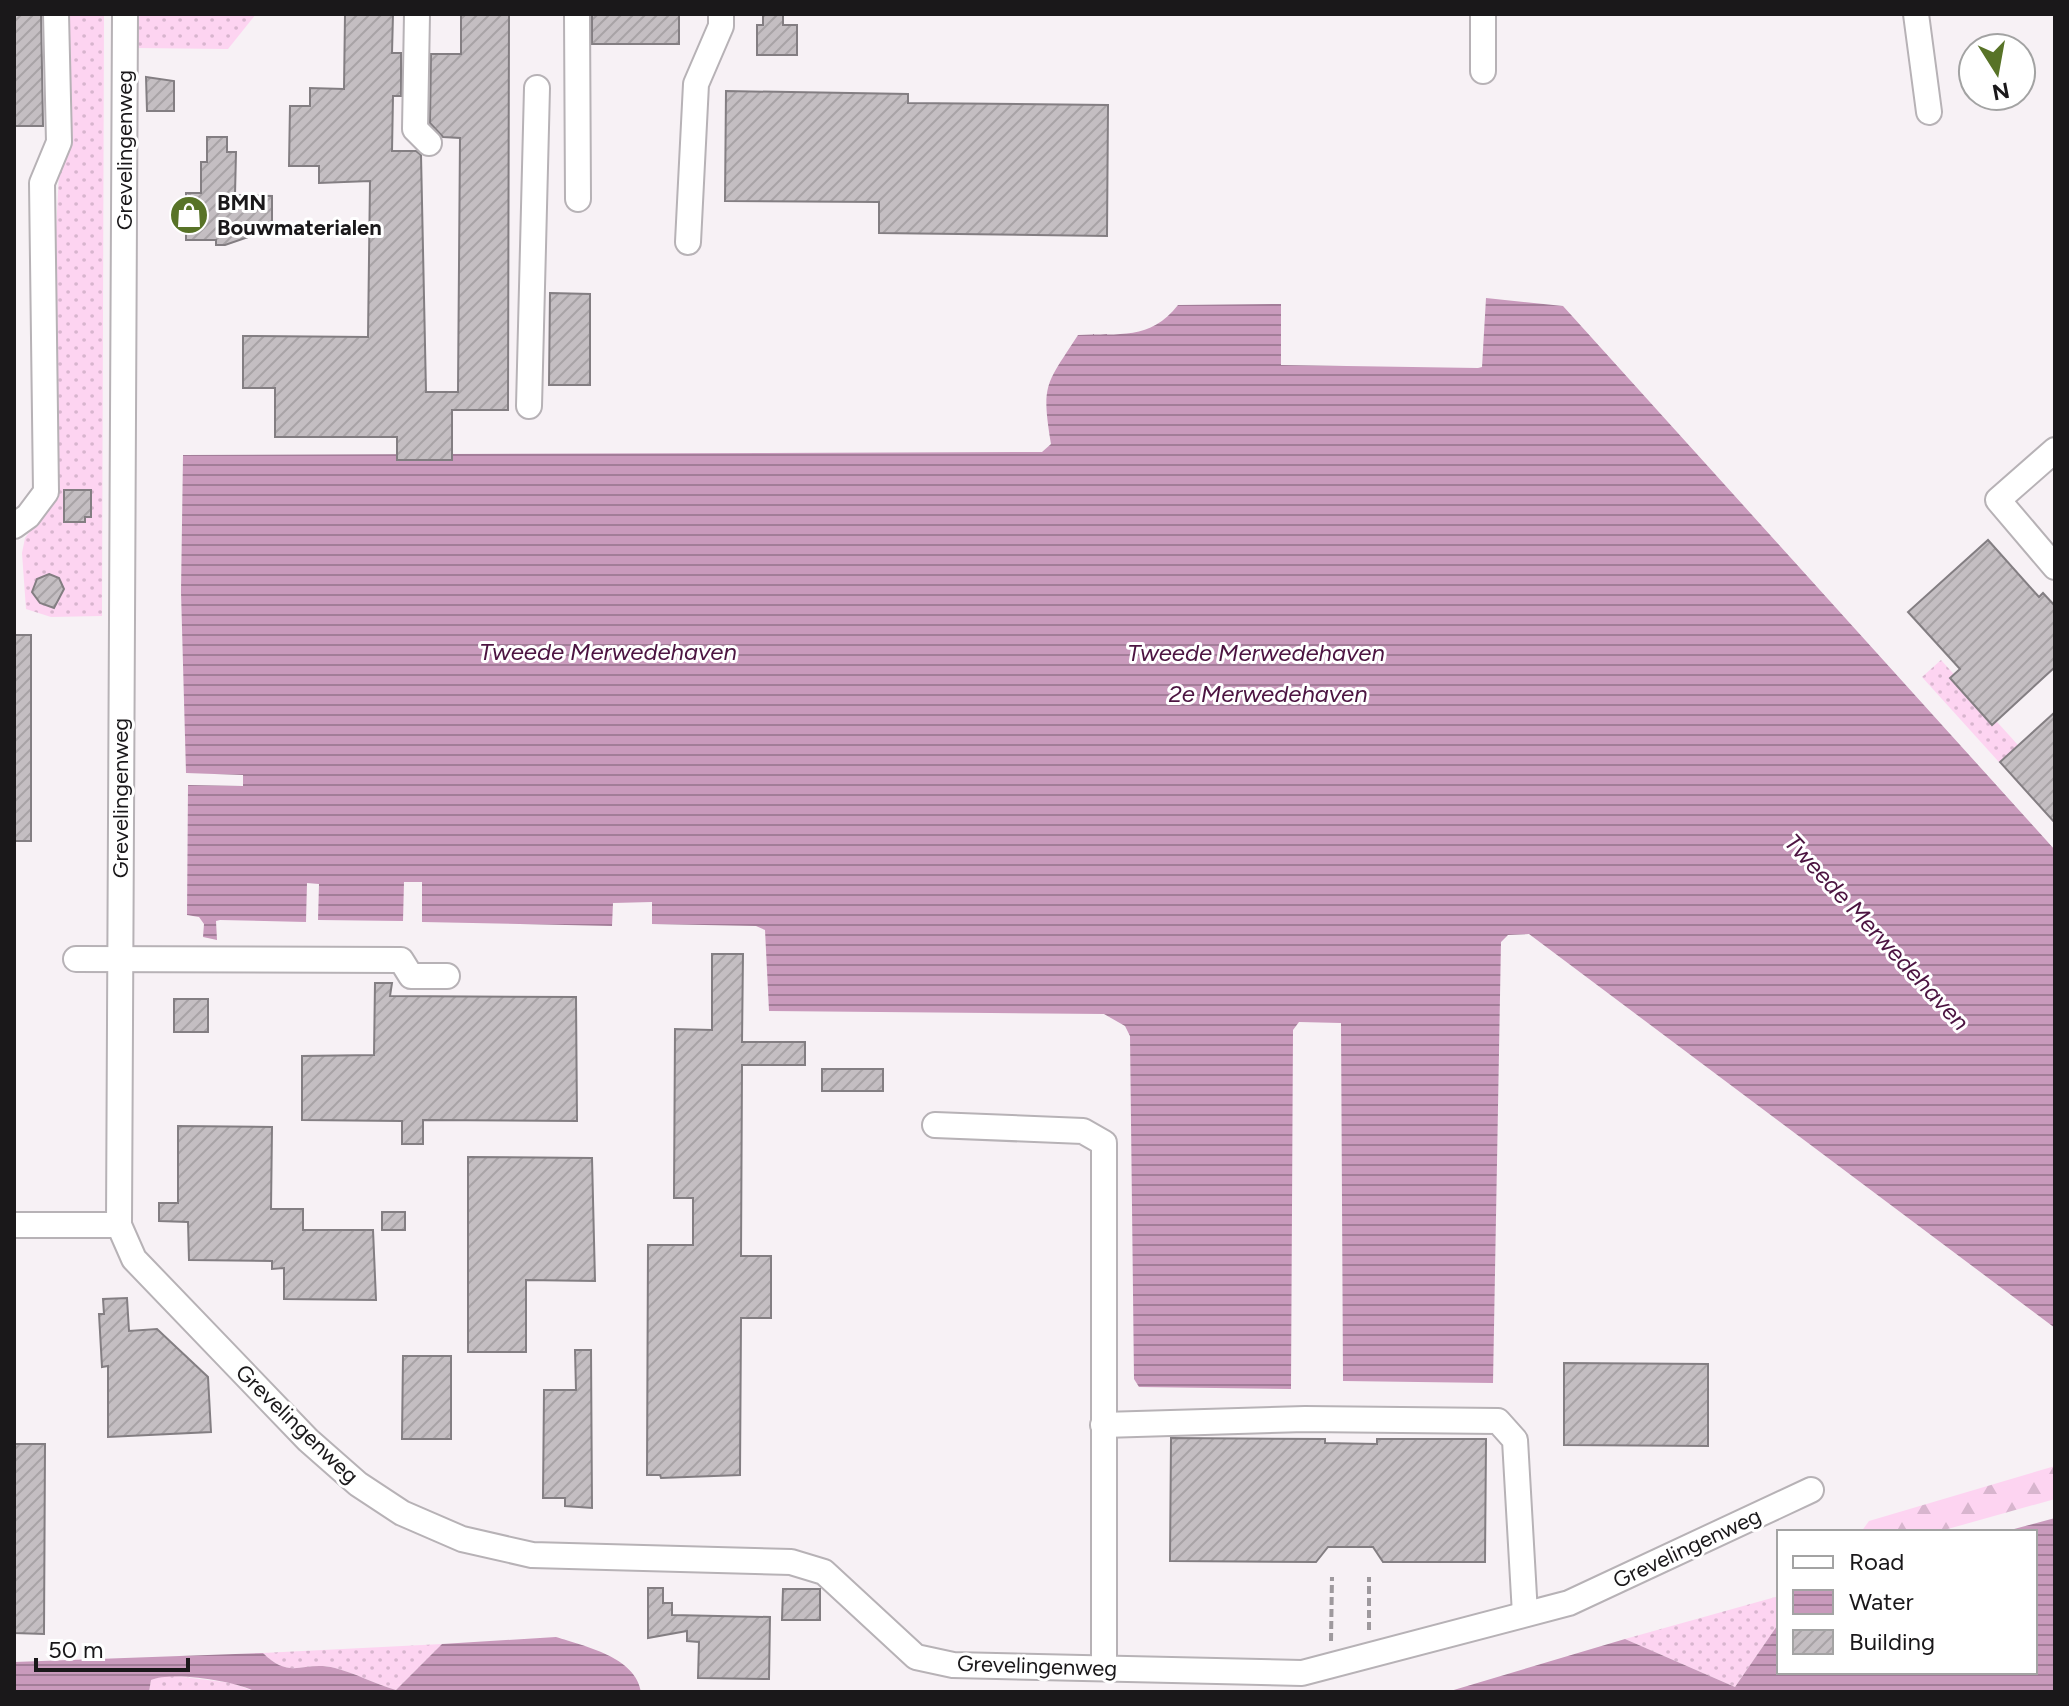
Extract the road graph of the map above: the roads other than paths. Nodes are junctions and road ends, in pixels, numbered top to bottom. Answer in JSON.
{"nodes":[{"id":1,"x":56,"y":14,"type":"edge"},
{"id":2,"x":125,"y":14,"type":"edge"},
{"id":3,"x":417,"y":14,"type":"edge"},
{"id":4,"x":577,"y":14,"type":"edge"},
{"id":5,"x":721,"y":14,"type":"edge"},
{"id":6,"x":1483,"y":14,"type":"edge"},
{"id":7,"x":1916,"y":14,"type":"edge"},
{"id":8,"x":1483,"y":71,"type":"dead end"},
{"id":9,"x":537,"y":88,"type":"dead end"},
{"id":10,"x":1929,"y":112,"type":"dead end"},
{"id":11,"x":429,"y":143,"type":"dead end"},
{"id":12,"x":578,"y":199,"type":"dead end"},
{"id":13,"x":688,"y":242,"type":"dead end"},
{"id":14,"x":529,"y":406,"type":"dead end"},
{"id":15,"x":2055,"y":450,"type":"edge"},
{"id":16,"x":14,"y":526,"type":"edge"},
{"id":17,"x":2055,"y":567,"type":"edge"},
{"id":18,"x":119,"y":958,"type":"junction"},
{"id":19,"x":76,"y":959,"type":"dead end"},
{"id":20,"x":447,"y":976,"type":"dead end"},
{"id":21,"x":935,"y":1125,"type":"dead end"},
{"id":22,"x":14,"y":1225,"type":"edge"},
{"id":23,"x":119,"y":1225,"type":"junction"},
{"id":24,"x":1103,"y":1425,"type":"junction"},
{"id":25,"x":1811,"y":1490,"type":"dead end"},
{"id":26,"x":1525,"y":1614,"type":"junction"},
{"id":27,"x":1104,"y":1668,"type":"junction"}],
"edges":[{"from":1,"to":16,"type":"street"},
{"from":2,"to":18,"type":"street","name":"Grevelingenweg"},
{"from":3,"to":11,"type":"street"},
{"from":4,"to":12,"type":"street"},
{"from":5,"to":13,"type":"street"},
{"from":6,"to":8,"type":"street"},
{"from":7,"to":10,"type":"street"},
{"from":9,"to":14,"type":"street"},
{"from":15,"to":17,"type":"street"},
{"from":18,"to":19,"type":"street"},
{"from":18,"to":20,"type":"street"},
{"from":18,"to":23,"type":"street","name":"Grevelingenweg"},
{"from":21,"to":24,"type":"street"},
{"from":22,"to":23,"type":"street"},
{"from":23,"to":27,"type":"street","name":"Grevelingenweg"},
{"from":24,"to":26,"type":"street"},
{"from":24,"to":27,"type":"street"},
{"from":25,"to":26,"type":"street","name":"Grevelingenweg"},
{"from":26,"to":27,"type":"street","name":"Grevelingenweg"}]}
